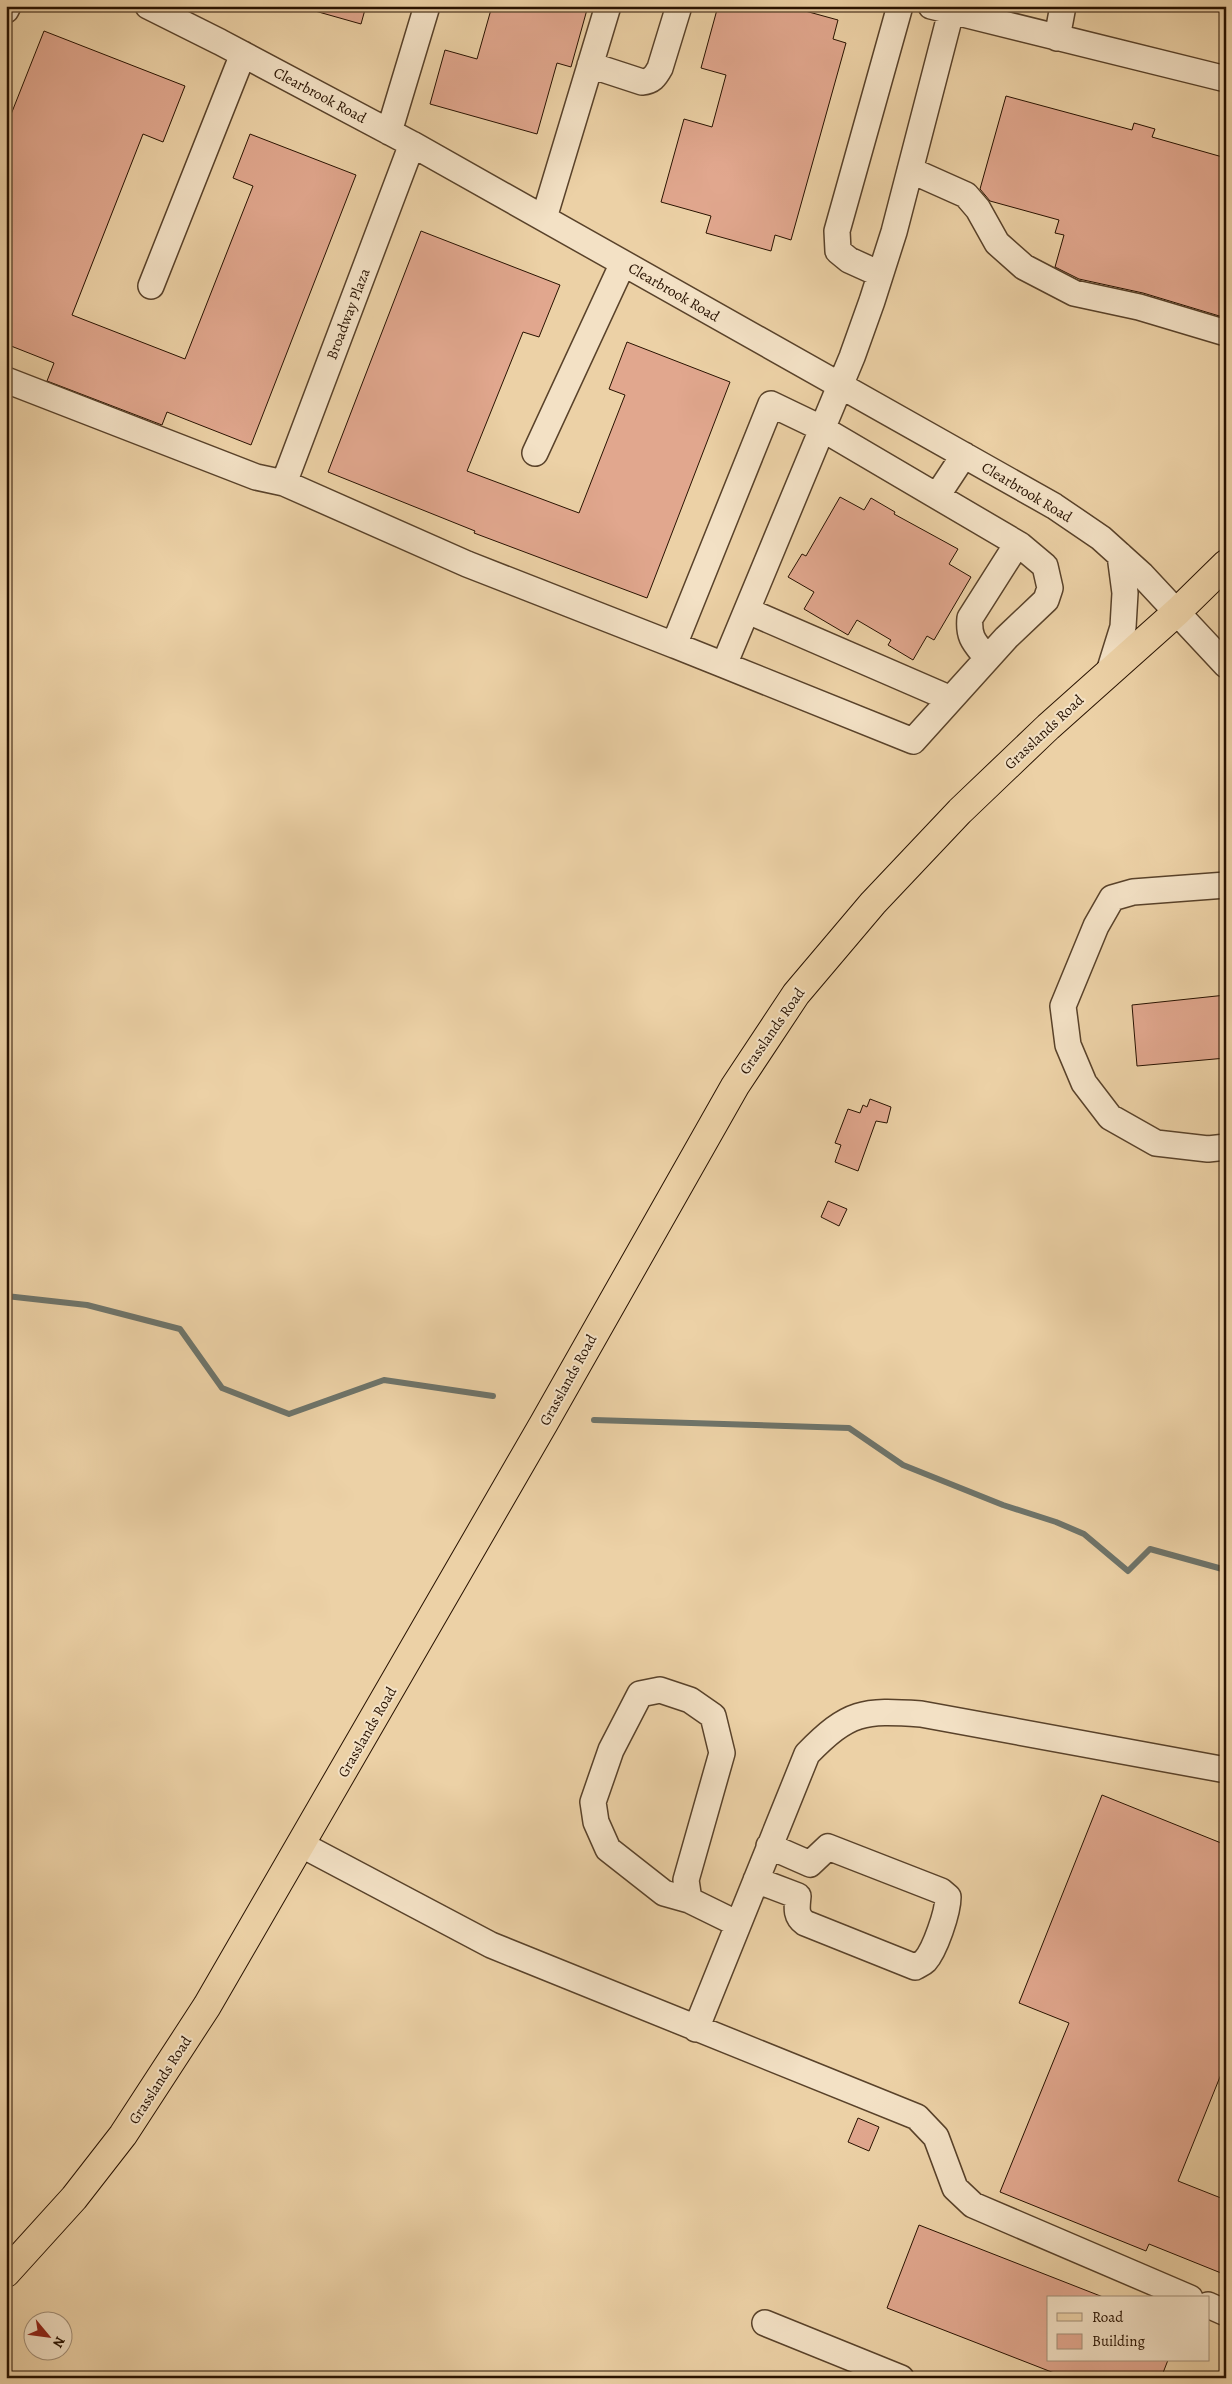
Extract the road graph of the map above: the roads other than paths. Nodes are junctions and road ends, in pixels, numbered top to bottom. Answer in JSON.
{"nodes":[{"id":1,"x":8,"y":6,"type":"edge"},
{"id":2,"x":427,"y":6,"type":"edge"},
{"id":3,"x":608,"y":6,"type":"edge"},
{"id":4,"x":679,"y":6,"type":"edge"},
{"id":5,"x":900,"y":6,"type":"edge"},
{"id":6,"x":1064,"y":6,"type":"edge"},
{"id":7,"x":157,"y":8,"type":"edge"},
{"id":8,"x":941,"y":9,"type":"edge"},
{"id":9,"x":6,"y":10,"type":"edge"},
{"id":10,"x":1015,"y":17,"type":"edge"},
{"id":11,"x":1058,"y":38,"type":"junction"},
{"id":12,"x":242,"y":54,"type":"junction"},
{"id":13,"x":590,"y":65,"type":"junction"},
{"id":14,"x":1226,"y":79,"type":"edge"},
{"id":15,"x":389,"y":132,"type":"junction"},
{"id":16,"x":412,"y":144,"type":"junction"},
{"id":17,"x":910,"y":170,"type":"junction"},
{"id":18,"x":544,"y":218,"type":"junction"},
{"id":19,"x":623,"y":263,"type":"junction"},
{"id":20,"x":880,"y":274,"type":"junction"},
{"id":21,"x":151,"y":286,"type":"dead end"},
{"id":22,"x":1226,"y":333,"type":"edge"},
{"id":23,"x":6,"y":380,"type":"edge"},
{"id":24,"x":840,"y":385,"type":"junction"},
{"id":25,"x":821,"y":428,"type":"junction"},
{"id":26,"x":535,"y":453,"type":"dead end"},
{"id":27,"x":964,"y":455,"type":"junction"},
{"id":28,"x":284,"y":483,"type":"junction"},
{"id":29,"x":937,"y":496,"type":"junction"},
{"id":30,"x":1017,"y":544,"type":"junction"},
{"id":31,"x":1120,"y":555,"type":"junction"},
{"id":32,"x":1226,"y":564,"type":"edge"},
{"id":33,"x":748,"y":611,"type":"junction"},
{"id":34,"x":1178,"y":611,"type":"junction"},
{"id":35,"x":674,"y":645,"type":"junction"},
{"id":36,"x":987,"y":658,"type":"junction"},
{"id":37,"x":724,"y":665,"type":"junction"},
{"id":38,"x":1226,"y":665,"type":"edge"},
{"id":39,"x":1109,"y":672,"type":"junction"},
{"id":40,"x":951,"y":698,"type":"junction"},
{"id":41,"x":1226,"y":885,"type":"edge"},
{"id":42,"x":1226,"y":1147,"type":"edge"},
{"id":43,"x":1226,"y":1770,"type":"edge"},
{"id":44,"x":302,"y":1845,"type":"junction"},
{"id":45,"x":769,"y":1846,"type":"junction"},
{"id":46,"x":810,"y":1864,"type":"junction"},
{"id":47,"x":756,"y":1880,"type":"junction"},
{"id":48,"x":798,"y":1896,"type":"junction"},
{"id":49,"x":689,"y":1900,"type":"junction"},
{"id":50,"x":738,"y":1924,"type":"junction"},
{"id":51,"x":696,"y":2029,"type":"junction"},
{"id":52,"x":6,"y":2274,"type":"edge"},
{"id":53,"x":1185,"y":2296,"type":"edge"},
{"id":54,"x":1210,"y":2307,"type":"edge"},
{"id":55,"x":1226,"y":2313,"type":"edge"},
{"id":56,"x":765,"y":2323,"type":"dead end"},
{"id":57,"x":901,"y":2378,"type":"edge"}],
"edges":[{"from":1,"to":9,"type":"street"},
{"from":2,"to":15,"type":"street"},
{"from":3,"to":13,"type":"street"},
{"from":4,"to":13,"type":"street"},
{"from":5,"to":20,"type":"street"},
{"from":6,"to":11,"type":"street"},
{"from":7,"to":12,"type":"street","name":"Clearbrook Road"},
{"from":8,"to":10,"type":"street"},
{"from":8,"to":17,"type":"street"},
{"from":10,"to":11,"type":"street"},
{"from":11,"to":14,"type":"street"},
{"from":12,"to":15,"type":"street","name":"Clearbrook Road"},
{"from":12,"to":21,"type":"street"},
{"from":13,"to":18,"type":"street"},
{"from":15,"to":16,"type":"street","name":"Clearbrook Road"},
{"from":16,"to":18,"type":"street","name":"Clearbrook Road"},
{"from":16,"to":28,"type":"street","name":"Broadway Plaza"},
{"from":17,"to":20,"type":"street"},
{"from":17,"to":22,"type":"street"},
{"from":18,"to":19,"type":"street","name":"Clearbrook Road"},
{"from":19,"to":24,"type":"street","name":"Clearbrook Road"},
{"from":19,"to":26,"type":"street"},
{"from":20,"to":24,"type":"street"},
{"from":23,"to":28,"type":"street"},
{"from":24,"to":25,"type":"street"},
{"from":24,"to":27,"type":"street","name":"Clearbrook Road"},
{"from":25,"to":29,"type":"street"},
{"from":25,"to":33,"type":"street"},
{"from":25,"to":35,"type":"street"},
{"from":27,"to":29,"type":"street"},
{"from":27,"to":31,"type":"street","name":"Clearbrook Road"},
{"from":28,"to":35,"type":"street"},
{"from":29,"to":30,"type":"street"},
{"from":30,"to":36,"type":"street"},
{"from":30,"to":36,"type":"street"},
{"from":31,"to":34,"type":"street","name":"Clearbrook Road"},
{"from":31,"to":39,"type":"street"},
{"from":32,"to":34,"type":"main road","name":"Grasslands Road"},
{"from":33,"to":37,"type":"street"},
{"from":33,"to":40,"type":"street"},
{"from":34,"to":38,"type":"street","name":"Clearbrook Road"},
{"from":34,"to":39,"type":"main road","name":"Grasslands Road"},
{"from":35,"to":37,"type":"street"},
{"from":36,"to":40,"type":"street"},
{"from":37,"to":40,"type":"street"},
{"from":39,"to":44,"type":"main road","name":"Grasslands Road"},
{"from":41,"to":42,"type":"street"},
{"from":43,"to":45,"type":"street"},
{"from":44,"to":51,"type":"street"},
{"from":44,"to":52,"type":"main road","name":"Grasslands Road"},
{"from":45,"to":46,"type":"street"},
{"from":45,"to":47,"type":"street"},
{"from":46,"to":48,"type":"street"},
{"from":46,"to":48,"type":"street"},
{"from":47,"to":48,"type":"street"},
{"from":47,"to":50,"type":"street"},
{"from":49,"to":49,"type":"street"},
{"from":49,"to":50,"type":"street"},
{"from":50,"to":51,"type":"street"},
{"from":51,"to":53,"type":"street"},
{"from":54,"to":55,"type":"street"},
{"from":56,"to":57,"type":"street"}]}
